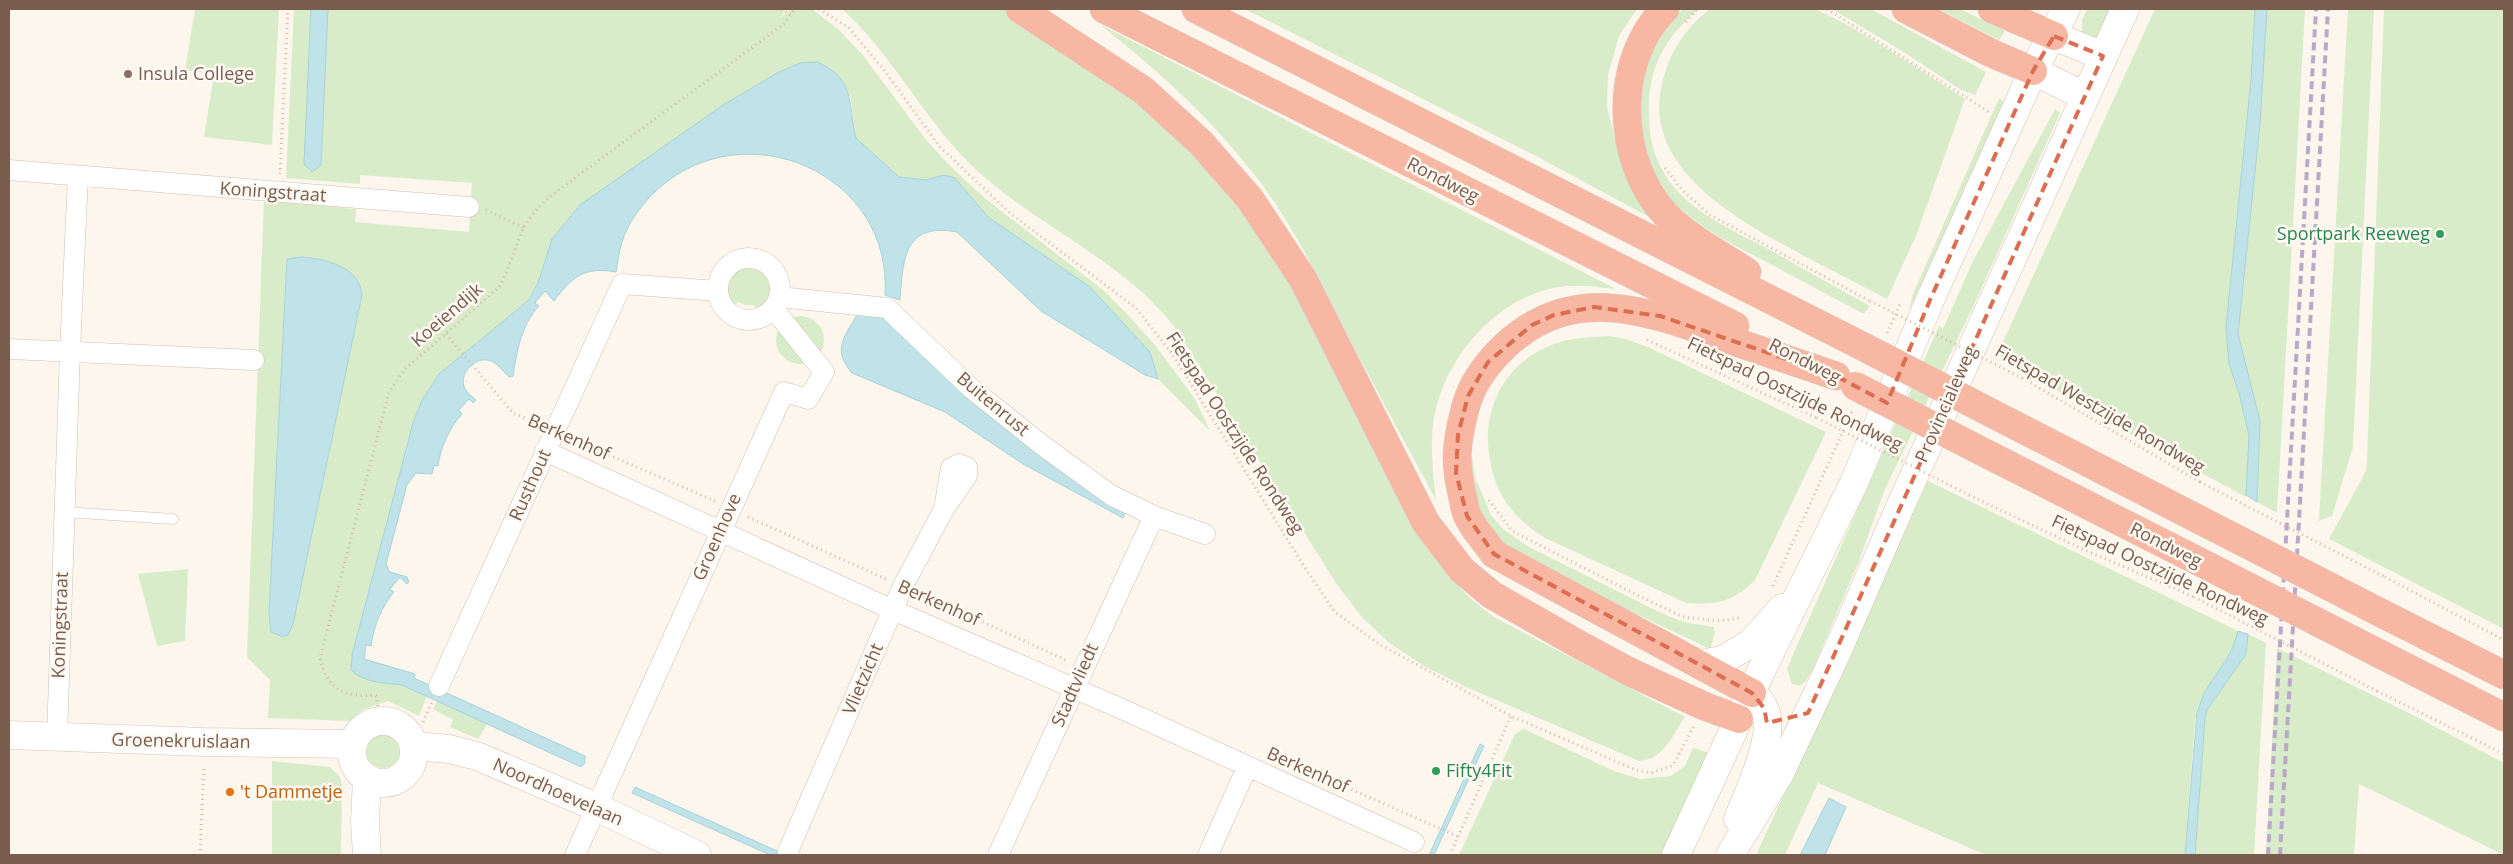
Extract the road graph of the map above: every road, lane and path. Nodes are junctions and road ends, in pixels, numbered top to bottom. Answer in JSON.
{"nodes":[{"id":1,"x":288,"y":9,"type":"edge"},
{"id":2,"x":781,"y":9,"type":"edge"},
{"id":3,"x":795,"y":9,"type":"edge"},
{"id":4,"x":819,"y":9,"type":"edge"},
{"id":5,"x":1020,"y":9,"type":"edge"},
{"id":6,"x":1104,"y":9,"type":"edge"},
{"id":7,"x":1196,"y":9,"type":"edge"},
{"id":8,"x":1696,"y":9,"type":"edge"},
{"id":9,"x":1827,"y":9,"type":"edge"},
{"id":10,"x":1906,"y":9,"type":"edge"},
{"id":11,"x":1992,"y":9,"type":"edge"},
{"id":12,"x":2066,"y":9,"type":"edge"},
{"id":13,"x":2125,"y":9,"type":"edge"},
{"id":14,"x":791,"y":15,"type":"junction"},
{"id":15,"x":1675,"y":17,"type":"edge"},
{"id":16,"x":2054,"y":36,"type":"junction"},
{"id":17,"x":2103,"y":56,"type":"junction"},
{"id":18,"x":2033,"y":71,"type":"junction"},
{"id":19,"x":2084,"y":96,"type":"junction"},
{"id":20,"x":1989,"y":112,"type":"dead end"},
{"id":21,"x":1661,"y":159,"type":"dead end"},
{"id":22,"x":9,"y":170,"type":"edge"},
{"id":23,"x":78,"y":176,"type":"junction"},
{"id":24,"x":279,"y":192,"type":"junction"},
{"id":25,"x":469,"y":206,"type":"joint"},
{"id":26,"x":524,"y":228,"type":"junction"},
{"id":27,"x":718,"y":291,"type":"junction"},
{"id":28,"x":776,"y":303,"type":"junction"},
{"id":29,"x":446,"y":334,"type":"junction"},
{"id":30,"x":1642,"y":338,"type":"dead end"},
{"id":31,"x":1852,"y":342,"type":"junction"},
{"id":32,"x":9,"y":349,"type":"edge"},
{"id":33,"x":70,"y":352,"type":"junction"},
{"id":34,"x":254,"y":360,"type":"dead end"},
{"id":35,"x":1836,"y":376,"type":"junction"},
{"id":36,"x":555,"y":431,"type":"junction"},
{"id":37,"x":545,"y":451,"type":"junction"},
{"id":38,"x":1488,"y":496,"type":"dead end"},
{"id":39,"x":730,"y":508,"type":"junction"},
{"id":40,"x":944,"y":509,"type":"dead end"},
{"id":41,"x":64,"y":512,"type":"junction"},
{"id":42,"x":1154,"y":516,"type":"junction"},
{"id":43,"x":173,"y":519,"type":"dead end"},
{"id":44,"x":720,"y":531,"type":"junction"},
{"id":45,"x":1205,"y":534,"type":"dead end"},
{"id":46,"x":1805,"y":582,"type":"junction"},
{"id":47,"x":903,"y":586,"type":"junction"},
{"id":48,"x":893,"y":610,"type":"junction"},
{"id":49,"x":1740,"y":618,"type":"dead end"},
{"id":50,"x":2504,"y":640,"type":"edge"},
{"id":51,"x":1700,"y":664,"type":"junction"},
{"id":52,"x":1082,"y":668,"type":"junction"},
{"id":53,"x":2504,"y":675,"type":"edge"},
{"id":54,"x":439,"y":686,"type":"dead end"},
{"id":55,"x":1074,"y":688,"type":"junction"},
{"id":56,"x":1752,"y":692,"type":"junction"},
{"id":57,"x":430,"y":706,"type":"dead end"},
{"id":58,"x":1808,"y":713,"type":"junction"},
{"id":59,"x":1511,"y":716,"type":"junction"},
{"id":60,"x":2504,"y":717,"type":"edge"},
{"id":61,"x":1739,"y":719,"type":"junction"},
{"id":62,"x":378,"y":721,"type":"junction"},
{"id":63,"x":1768,"y":723,"type":"junction"},
{"id":64,"x":419,"y":734,"type":"junction"},
{"id":65,"x":9,"y":735,"type":"edge"},
{"id":66,"x":57,"y":738,"type":"junction"},
{"id":67,"x":205,"y":742,"type":"junction"},
{"id":68,"x":353,"y":744,"type":"junction"},
{"id":69,"x":1681,"y":754,"type":"dead end"},
{"id":70,"x":2504,"y":754,"type":"edge"},
{"id":71,"x":1292,"y":762,"type":"dead end"},
{"id":72,"x":1247,"y":767,"type":"junction"},
{"id":73,"x":378,"y":781,"type":"junction"},
{"id":74,"x":596,"y":807,"type":"junction"},
{"id":75,"x":1458,"y":837,"type":"junction"},
{"id":76,"x":1414,"y":842,"type":"dead end"},
{"id":77,"x":788,"y":851,"type":"dead end"},
{"id":78,"x":200,"y":855,"type":"edge"},
{"id":79,"x":369,"y":855,"type":"edge"},
{"id":80,"x":575,"y":855,"type":"edge"},
{"id":81,"x":697,"y":855,"type":"edge"},
{"id":82,"x":998,"y":855,"type":"edge"},
{"id":83,"x":1208,"y":855,"type":"edge"},
{"id":84,"x":1450,"y":855,"type":"edge"},
{"id":85,"x":1676,"y":855,"type":"edge"},
{"id":86,"x":1724,"y":855,"type":"edge"},
{"id":87,"x":1730,"y":855,"type":"edge"}],
"edges":[{"from":1,"to":24,"type":"path"},
{"from":2,"to":14,"type":"path"},
{"from":3,"to":14,"type":"path","name":"Koeiendijk"},
{"from":4,"to":59,"type":"path","name":"Fietspad Oostzijde Rondweg"},
{"from":5,"to":61,"type":"highway"},
{"from":6,"to":35,"type":"highway","name":"Rondweg"},
{"from":7,"to":31,"type":"highway"},
{"from":8,"to":15,"type":"path"},
{"from":9,"to":20,"type":"path"},
{"from":10,"to":18,"type":"highway"},
{"from":11,"to":16,"type":"highway"},
{"from":12,"to":16,"type":"main road"},
{"from":13,"to":17,"type":"main road","name":"Provincialeweg"},
{"from":14,"to":26,"type":"path","name":"Koeiendijk"},
{"from":15,"to":31,"type":"highway"},
{"from":16,"to":17,"type":"main road"},
{"from":16,"to":18,"type":"main road"},
{"from":17,"to":19,"type":"main road","name":"Provincialeweg"},
{"from":18,"to":19,"type":"main road"},
{"from":18,"to":46,"type":"main road"},
{"from":19,"to":58,"type":"main road","name":"Provincialeweg"},
{"from":21,"to":50,"type":"path","name":"Fietspad Westzijde Rondweg","bridge":true},
{"from":22,"to":23,"type":"street","name":"Koningstraat"},
{"from":23,"to":24,"type":"street","name":"Koningstraat"},
{"from":23,"to":33,"type":"street","name":"Koningstraat"},
{"from":24,"to":25,"type":"street","name":"Koningstraat"},
{"from":25,"to":26,"type":"path"},
{"from":26,"to":29,"type":"path","name":"Koeiendijk"},
{"from":27,"to":28,"type":"street"},
{"from":27,"to":28,"type":"street"},
{"from":27,"to":36,"type":"street","name":"Rusthout"},
{"from":28,"to":39,"type":"street","name":"Groenhove"},
{"from":28,"to":42,"type":"street","name":"Buitenrust"},
{"from":29,"to":36,"type":"path","name":"Berkenhof"},
{"from":29,"to":62,"type":"path","name":"Koeiendijk"},
{"from":30,"to":70,"type":"path","name":"Fietspad Oostzijde Rondweg","bridge":true},
{"from":31,"to":53,"type":"highway","bridge":true},
{"from":32,"to":33,"type":"street"},
{"from":33,"to":34,"type":"street"},
{"from":33,"to":41,"type":"street","name":"Koningstraat"},
{"from":35,"to":51,"type":"highway"},
{"from":35,"to":60,"type":"highway","name":"Rondweg","bridge":true},
{"from":36,"to":37,"type":"street","name":"Rusthout"},
{"from":36,"to":39,"type":"path","name":"Berkenhof"},
{"from":37,"to":44,"type":"street","name":"Berkenhof"},
{"from":37,"to":54,"type":"street","name":"Rusthout"},
{"from":38,"to":49,"type":"path"},
{"from":39,"to":44,"type":"street","name":"Groenhove"},
{"from":39,"to":47,"type":"path","name":"Berkenhof"},
{"from":40,"to":47,"type":"street","name":"Vlietzicht"},
{"from":41,"to":43,"type":"lane"},
{"from":41,"to":66,"type":"street","name":"Koningstraat"},
{"from":42,"to":45,"type":"street","name":"Buitenrust"},
{"from":42,"to":52,"type":"street","name":"Stadtvliedt"},
{"from":44,"to":48,"type":"street","name":"Berkenhof"},
{"from":44,"to":74,"type":"street","name":"Groenhove"},
{"from":46,"to":51,"type":"main road"},
{"from":46,"to":56,"type":"main road"},
{"from":47,"to":48,"type":"street","name":"Vlietzicht"},
{"from":47,"to":52,"type":"path","name":"Berkenhof"},
{"from":48,"to":55,"type":"street","name":"Berkenhof"},
{"from":48,"to":77,"type":"street","name":"Vlietzicht"},
{"from":51,"to":56,"type":"highway"},
{"from":52,"to":55,"type":"street","name":"Stadtvliedt"},
{"from":55,"to":72,"type":"street","name":"Berkenhof"},
{"from":55,"to":82,"type":"street","name":"Stadtvliedt"},
{"from":56,"to":61,"type":"main road"},
{"from":56,"to":63,"type":"main road"},
{"from":57,"to":64,"type":"path"},
{"from":58,"to":63,"type":"main road"},
{"from":58,"to":87,"type":"main road","name":"Provincialeweg"},
{"from":59,"to":69,"type":"path","name":"Fietspad Oostzijde Rondweg"},
{"from":59,"to":75,"type":"path"},
{"from":61,"to":63,"type":"main road"},
{"from":61,"to":85,"type":"main road"},
{"from":62,"to":64,"type":"main road"},
{"from":62,"to":68,"type":"main road"},
{"from":63,"to":86,"type":"main road"},
{"from":64,"to":73,"type":"main road"},
{"from":64,"to":74,"type":"main road","name":"Noordhoevelaan"},
{"from":65,"to":66,"type":"main road","name":"Groenekruislaan"},
{"from":66,"to":67,"type":"main road","name":"Groenekruislaan"},
{"from":67,"to":68,"type":"main road","name":"Groenekruislaan"},
{"from":67,"to":78,"type":"path"},
{"from":68,"to":73,"type":"main road"},
{"from":71,"to":75,"type":"path","name":"Berkenhof"},
{"from":72,"to":76,"type":"street","name":"Berkenhof"},
{"from":72,"to":83,"type":"street"},
{"from":73,"to":79,"type":"main road"},
{"from":74,"to":80,"type":"street","name":"Groenhove"},
{"from":74,"to":81,"type":"main road","name":"Noordhoevelaan"},
{"from":75,"to":84,"type":"path"}]}
